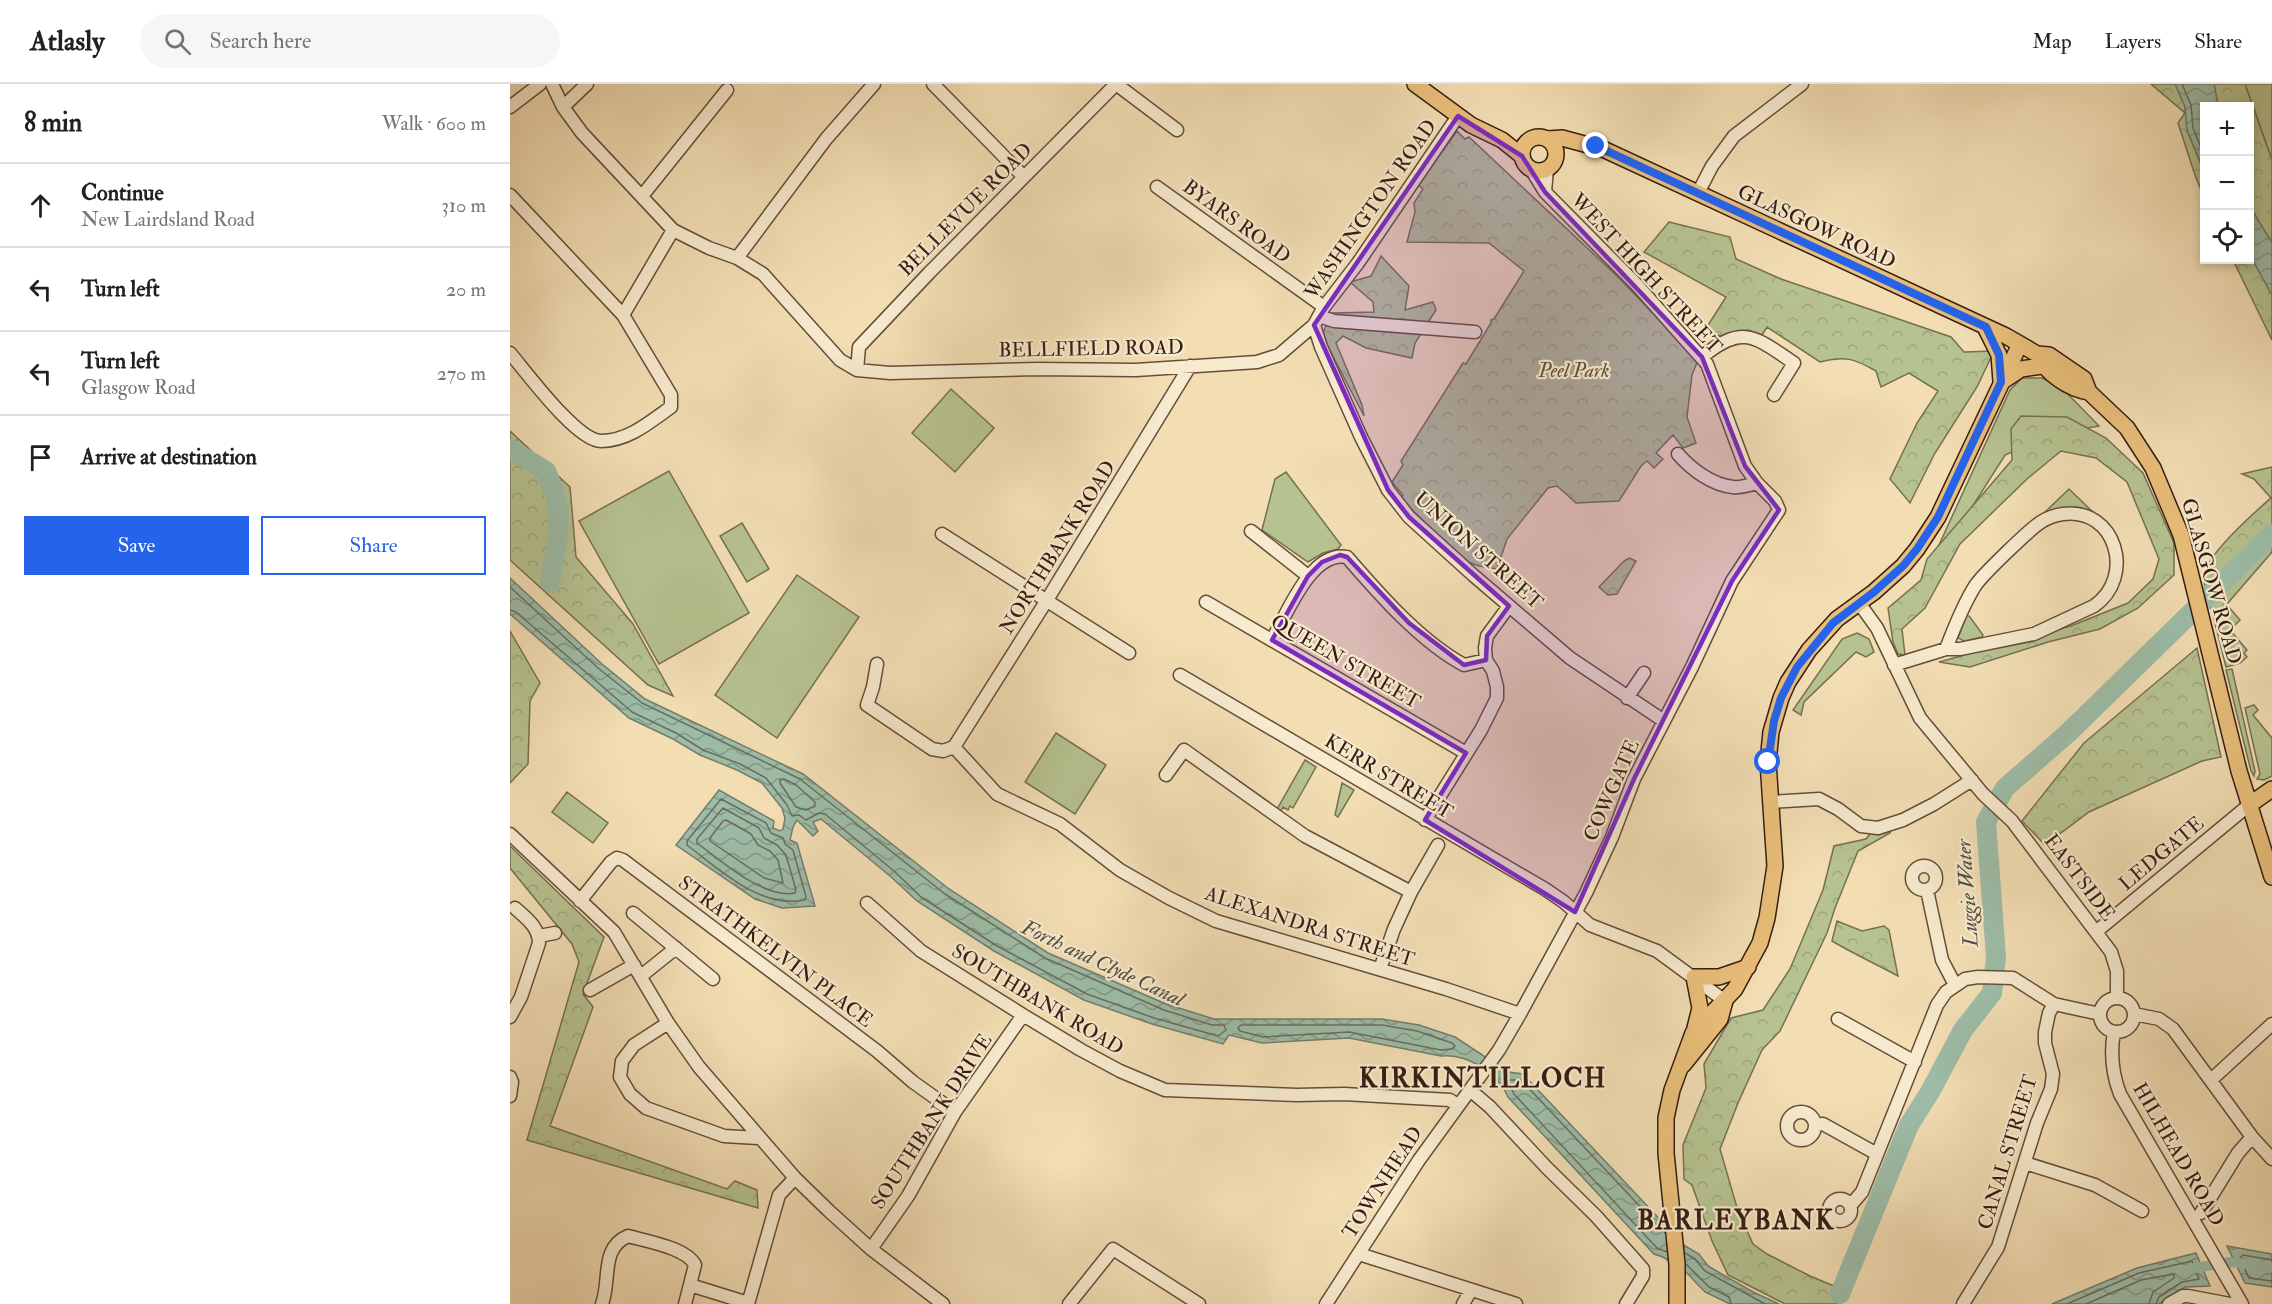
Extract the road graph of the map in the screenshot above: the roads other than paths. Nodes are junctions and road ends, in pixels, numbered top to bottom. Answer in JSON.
{"nodes":[{"id":1,"x":540,"y":84,"type":"edge"},
{"id":2,"x":552,"y":84,"type":"edge"},
{"id":3,"x":587,"y":84,"type":"edge"},
{"id":4,"x":874,"y":84,"type":"edge"},
{"id":5,"x":933,"y":84,"type":"edge"},
{"id":6,"x":1116,"y":84,"type":"edge"},
{"id":7,"x":1415,"y":84,"type":"edge"},
{"id":8,"x":1802,"y":84,"type":"edge"},
{"id":9,"x":727,"y":90,"type":"dead end"},
{"id":10,"x":510,"y":107,"type":"edge"},
{"id":11,"x":563,"y":107,"type":"junction"},
{"id":12,"x":1458,"y":116,"type":"junction"},
{"id":13,"x":1177,"y":130,"type":"dead end"},
{"id":14,"x":1548,"y":139,"type":"junction"},
{"id":15,"x":1578,"y":142,"type":"junction"},
{"id":16,"x":1527,"y":156,"type":"junction"},
{"id":17,"x":1556,"y":156,"type":"junction"},
{"id":18,"x":1547,"y":170,"type":"junction"},
{"id":19,"x":1024,"y":177,"type":"junction"},
{"id":20,"x":1157,"y":187,"type":"dead end"},
{"id":21,"x":1545,"y":192,"type":"junction"},
{"id":22,"x":1698,"y":194,"type":"junction"},
{"id":23,"x":510,"y":195,"type":"edge"},
{"id":24,"x":642,"y":196,"type":"junction"},
{"id":25,"x":673,"y":230,"type":"junction"},
{"id":26,"x":737,"y":258,"type":"junction"},
{"id":27,"x":623,"y":315,"type":"junction"},
{"id":28,"x":1319,"y":316,"type":"junction"},
{"id":29,"x":1986,"y":327,"type":"junction"},
{"id":30,"x":1475,"y":332,"type":"dead end"},
{"id":31,"x":2020,"y":344,"type":"junction"},
{"id":32,"x":510,"y":353,"type":"edge"},
{"id":33,"x":1702,"y":357,"type":"junction"},
{"id":34,"x":2039,"y":360,"type":"junction"},
{"id":35,"x":1190,"y":366,"type":"junction"},
{"id":36,"x":857,"y":370,"type":"junction"},
{"id":37,"x":2001,"y":382,"type":"junction"},
{"id":38,"x":1774,"y":395,"type":"dead end"},
{"id":39,"x":1678,"y":454,"type":"dead end"},
{"id":40,"x":1757,"y":483,"type":"junction"},
{"id":41,"x":1779,"y":510,"type":"joint"},
{"id":42,"x":1251,"y":531,"type":"dead end"},
{"id":43,"x":942,"y":534,"type":"dead end"},
{"id":44,"x":1308,"y":576,"type":"junction"},
{"id":45,"x":1047,"y":600,"type":"junction"},
{"id":46,"x":1206,"y":602,"type":"dead end"},
{"id":47,"x":1859,"y":603,"type":"junction"},
{"id":48,"x":1509,"y":606,"type":"junction"},
{"id":49,"x":1272,"y":640,"type":"junction"},
{"id":50,"x":1946,"y":649,"type":"junction"},
{"id":51,"x":1129,"y":652,"type":"dead end"},
{"id":52,"x":1486,"y":660,"type":"junction"},
{"id":53,"x":877,"y":664,"type":"dead end"},
{"id":54,"x":1894,"y":665,"type":"junction"},
{"id":55,"x":1644,"y":673,"type":"dead end"},
{"id":56,"x":1180,"y":675,"type":"dead end"},
{"id":57,"x":1627,"y":698,"type":"junction"},
{"id":58,"x":1664,"y":721,"type":"junction"},
{"id":59,"x":954,"y":747,"type":"junction"},
{"id":60,"x":1466,"y":753,"type":"junction"},
{"id":61,"x":1166,"y":775,"type":"dead end"},
{"id":62,"x":1972,"y":780,"type":"junction"},
{"id":63,"x":2272,"y":789,"type":"edge"},
{"id":64,"x":1770,"y":802,"type":"junction"},
{"id":65,"x":2249,"y":805,"type":"junction"},
{"id":66,"x":1425,"y":820,"type":"junction"},
{"id":67,"x":510,"y":834,"type":"edge"},
{"id":68,"x":1438,"y":845,"type":"dead end"},
{"id":69,"x":2272,"y":877,"type":"edge"},
{"id":70,"x":1927,"y":890,"type":"dead end"},
{"id":71,"x":1411,"y":892,"type":"junction"},
{"id":72,"x":580,"y":901,"type":"junction"},
{"id":73,"x":867,"y":903,"type":"dead end"},
{"id":74,"x":515,"y":908,"type":"dead end"},
{"id":75,"x":1575,"y":912,"type":"junction"},
{"id":76,"x":633,"y":913,"type":"dead end"},
{"id":77,"x":2097,"y":931,"type":"junction"},
{"id":78,"x":555,"y":933,"type":"dead end"},
{"id":79,"x":539,"y":936,"type":"junction"},
{"id":80,"x":676,"y":948,"type":"junction"},
{"id":81,"x":1748,"y":967,"type":"junction"},
{"id":82,"x":1380,"y":969,"type":"junction"},
{"id":83,"x":637,"y":971,"type":"junction"},
{"id":84,"x":1694,"y":977,"type":"junction"},
{"id":85,"x":713,"y":979,"type":"dead end"},
{"id":86,"x":1955,"y":985,"type":"junction"},
{"id":87,"x":590,"y":990,"type":"dead end"},
{"id":88,"x":2117,"y":998,"type":"junction"},
{"id":89,"x":1725,"y":1001,"type":"junction"},
{"id":90,"x":2055,"y":1004,"type":"junction"},
{"id":91,"x":1520,"y":1014,"type":"junction"},
{"id":92,"x":2100,"y":1014,"type":"junction"},
{"id":93,"x":2134,"y":1014,"type":"junction"},
{"id":94,"x":1023,"y":1016,"type":"junction"},
{"id":95,"x":510,"y":1017,"type":"edge"},
{"id":96,"x":1838,"y":1020,"type":"dead end"},
{"id":97,"x":668,"y":1023,"type":"junction"},
{"id":98,"x":2272,"y":1024,"type":"edge"},
{"id":99,"x":2114,"y":1032,"type":"junction"},
{"id":100,"x":1693,"y":1033,"type":"junction"},
{"id":101,"x":1915,"y":1062,"type":"junction"},
{"id":102,"x":1679,"y":1069,"type":"junction"},
{"id":103,"x":510,"y":1077,"type":"edge"},
{"id":104,"x":2211,"y":1080,"type":"junction"},
{"id":105,"x":1472,"y":1087,"type":"junction"},
{"id":106,"x":510,"y":1096,"type":"edge"},
{"id":107,"x":1457,"y":1105,"type":"junction"},
{"id":108,"x":955,"y":1112,"type":"junction"},
{"id":109,"x":1815,"y":1125,"type":"dead end"},
{"id":110,"x":2252,"y":1137,"type":"junction"},
{"id":111,"x":759,"y":1138,"type":"junction"},
{"id":112,"x":1877,"y":1154,"type":"junction"},
{"id":113,"x":2272,"y":1159,"type":"edge"},
{"id":114,"x":2025,"y":1162,"type":"junction"},
{"id":115,"x":795,"y":1178,"type":"junction"},
{"id":116,"x":1850,"y":1206,"type":"dead end"},
{"id":117,"x":2142,"y":1211,"type":"dead end"},
{"id":118,"x":2201,"y":1213,"type":"dead end"},
{"id":119,"x":871,"y":1249,"type":"junction"},
{"id":120,"x":1359,"y":1254,"type":"junction"},
{"id":121,"x":690,"y":1285,"type":"junction"},
{"id":122,"x":1471,"y":1290,"type":"junction"},
{"id":123,"x":1677,"y":1299,"type":"edge"},
{"id":124,"x":1192,"y":1302,"type":"edge"},
{"id":125,"x":602,"y":1304,"type":"edge"},
{"id":126,"x":685,"y":1304,"type":"edge"},
{"id":127,"x":748,"y":1304,"type":"edge"},
{"id":128,"x":943,"y":1304,"type":"edge"},
{"id":129,"x":1069,"y":1304,"type":"edge"},
{"id":130,"x":1326,"y":1304,"type":"edge"},
{"id":131,"x":1463,"y":1304,"type":"edge"},
{"id":132,"x":1516,"y":1304,"type":"edge"},
{"id":133,"x":1626,"y":1304,"type":"edge"},
{"id":134,"x":1963,"y":1304,"type":"edge"},
{"id":135,"x":2169,"y":1304,"type":"edge"},
{"id":136,"x":2230,"y":1304,"type":"edge"},
{"id":137,"x":2242,"y":1304,"type":"edge"}],
"edges":[{"from":1,"to":10,"type":"street"},
{"from":2,"to":11,"type":"street"},
{"from":3,"to":11,"type":"street"},
{"from":4,"to":26,"type":"street"},
{"from":5,"to":19,"type":"street"},
{"from":6,"to":13,"type":"street"},
{"from":6,"to":19,"type":"street","name":"BELLEVUE ROAD"},
{"from":7,"to":12,"type":"main road"},
{"from":8,"to":22,"type":"street"},
{"from":9,"to":24,"type":"street"},
{"from":11,"to":24,"type":"street"},
{"from":12,"to":16,"type":"main road"},
{"from":12,"to":28,"type":"street","name":"WASHINGTON ROAD"},
{"from":14,"to":15,"type":"main road","name":"GLASGOW ROAD"},
{"from":14,"to":16,"type":"main road"},
{"from":14,"to":17,"type":"main road"},
{"from":15,"to":17,"type":"main road"},
{"from":15,"to":22,"type":"main road","name":"GLASGOW ROAD"},
{"from":16,"to":18,"type":"main road"},
{"from":16,"to":21,"type":"street","name":"WEST HIGH STREET"},
{"from":17,"to":18,"type":"main road"},
{"from":18,"to":21,"type":"street","name":"WEST HIGH STREET"},
{"from":19,"to":36,"type":"street","name":"BELLEVUE ROAD"},
{"from":20,"to":28,"type":"street","name":"BYARS ROAD"},
{"from":21,"to":33,"type":"street","name":"WEST HIGH STREET"},
{"from":22,"to":29,"type":"main road","name":"GLASGOW ROAD"},
{"from":23,"to":27,"type":"street"},
{"from":24,"to":25,"type":"street"},
{"from":25,"to":26,"type":"street"},
{"from":25,"to":27,"type":"street"},
{"from":26,"to":36,"type":"street"},
{"from":27,"to":32,"type":"street"},
{"from":28,"to":30,"type":"street"},
{"from":28,"to":35,"type":"street","name":"BELLFIELD ROAD"},
{"from":28,"to":48,"type":"street","name":"UNION STREET"},
{"from":29,"to":31,"type":"main road","name":"GLASGOW ROAD"},
{"from":29,"to":37,"type":"main road"},
{"from":31,"to":34,"type":"main road","name":"GLASGOW ROAD"},
{"from":31,"to":37,"type":"main road"},
{"from":33,"to":38,"type":"street"},
{"from":33,"to":40,"type":"street","name":"WEST HIGH STREET"},
{"from":34,"to":37,"type":"main road"},
{"from":34,"to":65,"type":"main road","name":"GLASGOW ROAD"},
{"from":35,"to":36,"type":"street","name":"BELLFIELD ROAD"},
{"from":35,"to":45,"type":"street","name":"NORTHBANK ROAD"},
{"from":37,"to":47,"type":"main road"},
{"from":39,"to":40,"type":"street"},
{"from":40,"to":41,"type":"street","name":"WEST HIGH STREET"},
{"from":41,"to":58,"type":"street","name":"COWGATE"},
{"from":42,"to":44,"type":"street"},
{"from":43,"to":45,"type":"street"},
{"from":44,"to":49,"type":"street"},
{"from":44,"to":52,"type":"street"},
{"from":45,"to":51,"type":"street"},
{"from":45,"to":59,"type":"street","name":"NORTHBANK ROAD"},
{"from":46,"to":49,"type":"street","name":"QUEEN STREET"},
{"from":47,"to":54,"type":"street","name":"EASTSIDE"},
{"from":47,"to":64,"type":"main road"},
{"from":48,"to":52,"type":"street"},
{"from":48,"to":57,"type":"street","name":"UNION STREET"},
{"from":49,"to":60,"type":"street","name":"QUEEN STREET"},
{"from":50,"to":50,"type":"street"},
{"from":50,"to":54,"type":"street"},
{"from":52,"to":60,"type":"street"},
{"from":53,"to":59,"type":"street"},
{"from":54,"to":62,"type":"street","name":"EASTSIDE"},
{"from":55,"to":57,"type":"street"},
{"from":56,"to":66,"type":"street","name":"KERR STREET"},
{"from":57,"to":58,"type":"street","name":"UNION STREET"},
{"from":58,"to":75,"type":"street","name":"COWGATE"},
{"from":59,"to":82,"type":"street","name":"ALEXANDRA STREET"},
{"from":60,"to":66,"type":"street"},
{"from":61,"to":71,"type":"street"},
{"from":62,"to":64,"type":"street"},
{"from":62,"to":77,"type":"street","name":"EASTSIDE"},
{"from":63,"to":65,"type":"main road"},
{"from":64,"to":81,"type":"main road"},
{"from":65,"to":69,"type":"main road","name":"GLASGOW ROAD"},
{"from":65,"to":77,"type":"street","name":"LEDGATE"},
{"from":66,"to":75,"type":"street","name":"KERR STREET"},
{"from":67,"to":72,"type":"street"},
{"from":68,"to":71,"type":"street"},
{"from":70,"to":86,"type":"street"},
{"from":71,"to":82,"type":"street"},
{"from":72,"to":83,"type":"street"},
{"from":72,"to":108,"type":"street","name":"STRATHKELVIN PLACE"},
{"from":73,"to":94,"type":"street","name":"SOUTHBANK ROAD"},
{"from":74,"to":79,"type":"street"},
{"from":75,"to":84,"type":"street","name":"KERR STREET"},
{"from":75,"to":91,"type":"street","name":"COWGATE"},
{"from":76,"to":80,"type":"street"},
{"from":77,"to":88,"type":"street","name":"EASTSIDE"},
{"from":78,"to":79,"type":"street"},
{"from":79,"to":95,"type":"street"},
{"from":80,"to":83,"type":"street"},
{"from":80,"to":85,"type":"street"},
{"from":81,"to":84,"type":"main road"},
{"from":81,"to":89,"type":"main road"},
{"from":82,"to":91,"type":"street","name":"ALEXANDRA STREET"},
{"from":83,"to":87,"type":"street"},
{"from":83,"to":97,"type":"street"},
{"from":84,"to":89,"type":"street","name":"KERR STREET"},
{"from":84,"to":100,"type":"main road"},
{"from":86,"to":90,"type":"street"},
{"from":86,"to":101,"type":"street"},
{"from":88,"to":92,"type":"street"},
{"from":88,"to":93,"type":"street"},
{"from":89,"to":100,"type":"main road"},
{"from":89,"to":102,"type":"main road"},
{"from":90,"to":92,"type":"street"},
{"from":90,"to":114,"type":"street","name":"CANAL STREET"},
{"from":91,"to":105,"type":"street","name":"COWGATE"},
{"from":92,"to":99,"type":"street"},
{"from":93,"to":99,"type":"street"},
{"from":93,"to":104,"type":"street"},
{"from":94,"to":107,"type":"street","name":"SOUTHBANK ROAD"},
{"from":94,"to":108,"type":"street","name":"SOUTHBANK DRIVE"},
{"from":96,"to":101,"type":"street"},
{"from":97,"to":111,"type":"street"},
{"from":97,"to":111,"type":"street"},
{"from":98,"to":104,"type":"street"},
{"from":99,"to":137,"type":"street","name":"HILHEAD ROAD"},
{"from":100,"to":102,"type":"main road"},
{"from":101,"to":112,"type":"street"},
{"from":102,"to":123,"type":"main road"},
{"from":103,"to":106,"type":"street"},
{"from":104,"to":110,"type":"street"},
{"from":105,"to":107,"type":"street","name":"TOWNHEAD"},
{"from":105,"to":133,"type":"street"},
{"from":107,"to":120,"type":"street","name":"TOWNHEAD"},
{"from":108,"to":119,"type":"street","name":"SOUTHBANK DRIVE"},
{"from":109,"to":112,"type":"street"},
{"from":110,"to":113,"type":"street"},
{"from":110,"to":118,"type":"street"},
{"from":111,"to":115,"type":"street"},
{"from":112,"to":116,"type":"street"},
{"from":114,"to":117,"type":"street"},
{"from":114,"to":134,"type":"street","name":"CANAL STREET"},
{"from":115,"to":119,"type":"street"},
{"from":115,"to":127,"type":"street"},
{"from":119,"to":128,"type":"street"},
{"from":120,"to":122,"type":"street"},
{"from":120,"to":130,"type":"street","name":"TOWNHEAD"},
{"from":121,"to":125,"type":"street"},
{"from":121,"to":126,"type":"street"},
{"from":121,"to":127,"type":"street"},
{"from":122,"to":131,"type":"street"},
{"from":122,"to":132,"type":"street"},
{"from":124,"to":129,"type":"street"},
{"from":135,"to":136,"type":"street"}]}
